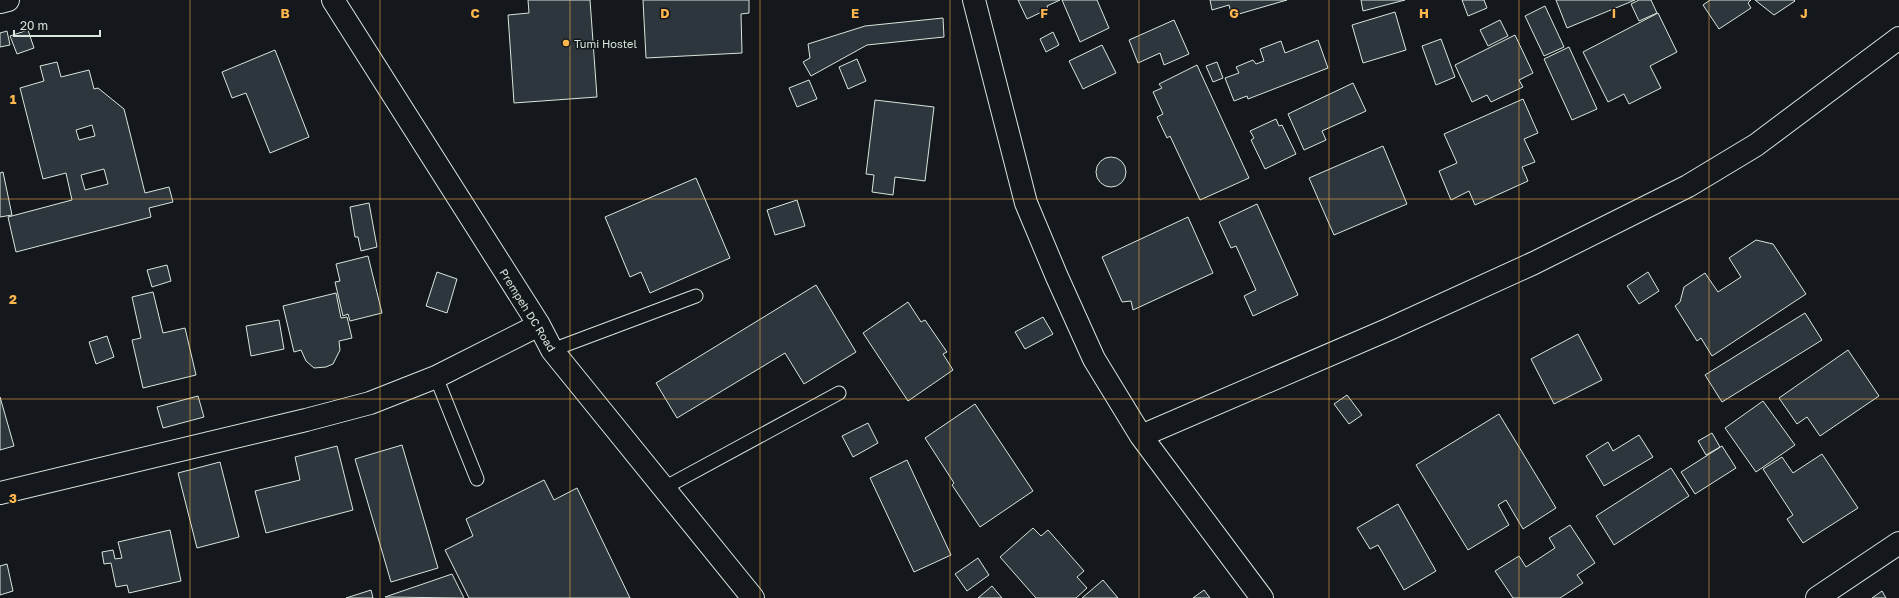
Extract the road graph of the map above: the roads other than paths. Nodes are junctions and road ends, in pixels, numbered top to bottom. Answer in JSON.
{"nodes":[{"id":1,"x":8,"y":0,"type":"edge"},
{"id":2,"x":333,"y":0,"type":"edge"},
{"id":3,"x":974,"y":0,"type":"edge"},
{"id":4,"x":0,"y":2,"type":"edge"},
{"id":5,"x":1899,"y":38,"type":"edge"},
{"id":6,"x":696,"y":296,"type":"dead end"},
{"id":7,"x":539,"y":325,"type":"junction"},
{"id":8,"x":552,"y":350,"type":"junction"},
{"id":9,"x":436,"y":377,"type":"junction"},
{"id":10,"x":839,"y":392,"type":"dead end"},
{"id":11,"x":1141,"y":436,"type":"junction"},
{"id":12,"x":477,"y":479,"type":"dead end"},
{"id":13,"x":664,"y":488,"type":"junction"},
{"id":14,"x":0,"y":493,"type":"edge"},
{"id":15,"x":1899,"y":543,"type":"edge"},
{"id":16,"x":753,"y":598,"type":"edge"},
{"id":17,"x":1262,"y":598,"type":"edge"},
{"id":18,"x":1817,"y":598,"type":"edge"}],
"edges":[{"from":1,"to":4,"type":"street"},
{"from":2,"to":7,"type":"street","name":"Prempeh DC Road"},
{"from":3,"to":11,"type":"street"},
{"from":5,"to":11,"type":"street"},
{"from":6,"to":8,"type":"lane"},
{"from":7,"to":8,"type":"street","name":"Prempeh DC Road"},
{"from":7,"to":9,"type":"street"},
{"from":8,"to":13,"type":"street","name":"Prempeh DC Road"},
{"from":9,"to":12,"type":"lane"},
{"from":9,"to":14,"type":"street"},
{"from":10,"to":13,"type":"lane"},
{"from":11,"to":17,"type":"street"},
{"from":13,"to":16,"type":"street","name":"Prempeh DC Road"},
{"from":15,"to":18,"type":"street"}]}
